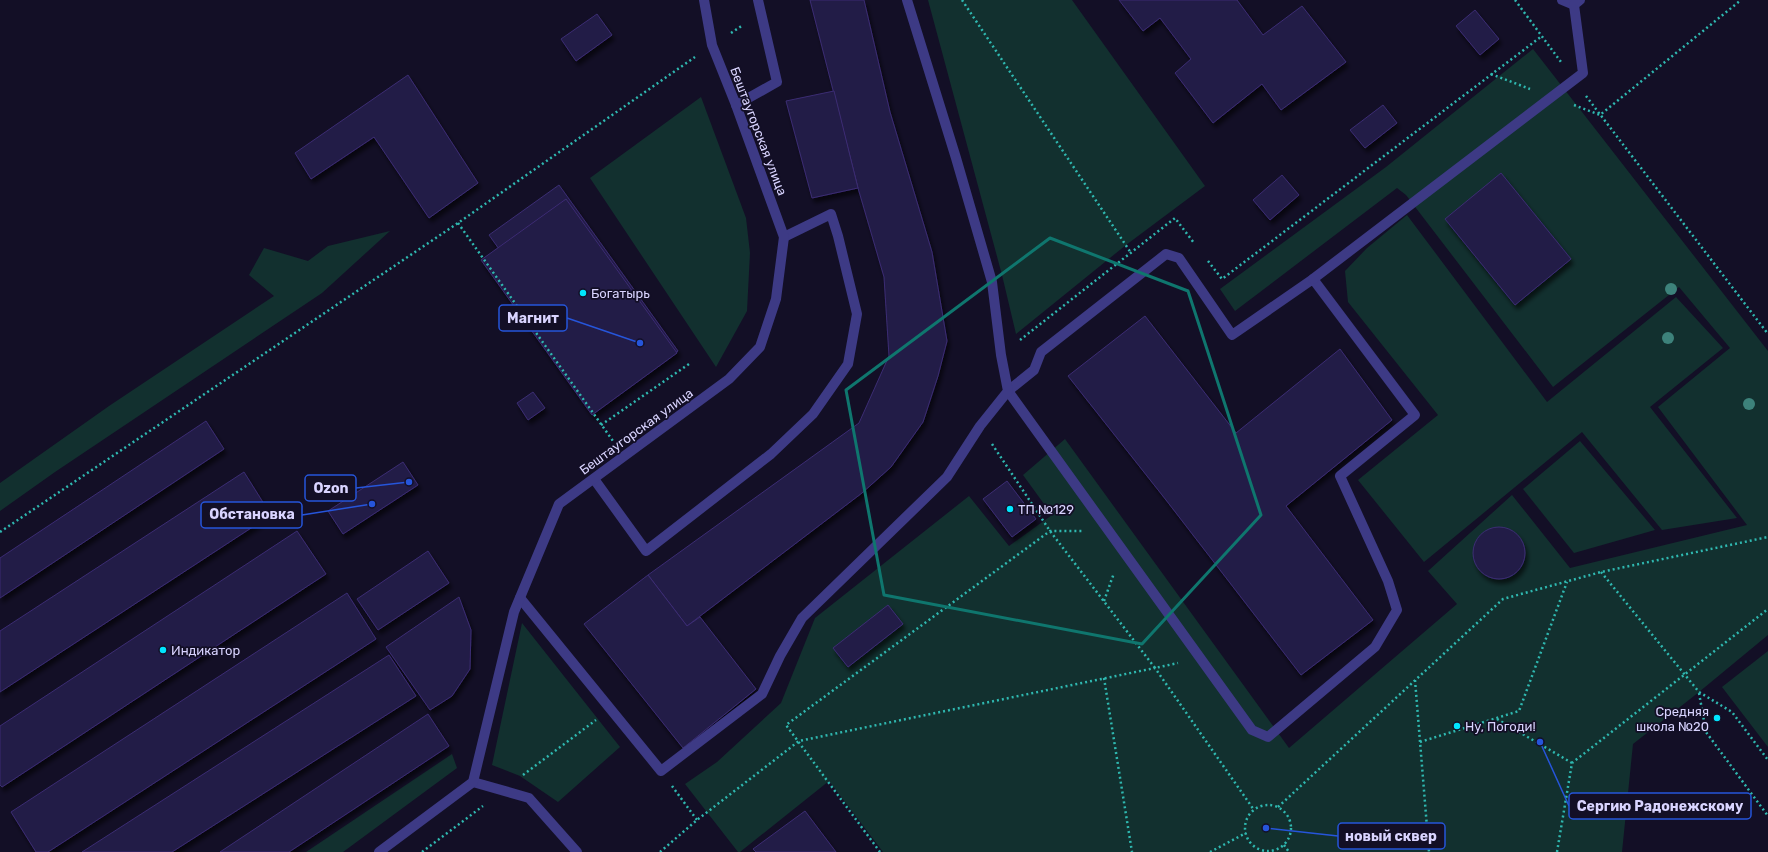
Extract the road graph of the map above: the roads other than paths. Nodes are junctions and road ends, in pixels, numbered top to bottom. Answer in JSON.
{"nodes":[{"id":1,"x":704,"y":0,"type":"edge"},
{"id":2,"x":758,"y":0,"type":"edge"},
{"id":3,"x":907,"y":0,"type":"edge"},
{"id":4,"x":1562,"y":0,"type":"edge"},
{"id":5,"x":1577,"y":2,"type":"edge"},
{"id":6,"x":736,"y":104,"type":"junction"},
{"id":7,"x":784,"y":237,"type":"junction"},
{"id":8,"x":1312,"y":279,"type":"junction"},
{"id":9,"x":1008,"y":391,"type":"junction"},
{"id":10,"x":594,"y":479,"type":"junction"},
{"id":11,"x":520,"y":598,"type":"junction"},
{"id":12,"x":474,"y":782,"type":"junction"},
{"id":13,"x":379,"y":852,"type":"edge"},
{"id":14,"x":577,"y":852,"type":"edge"}],
"edges":[{"from":1,"to":6,"type":"street","name":"Бештаугорская улица"},
{"from":2,"to":6,"type":"street"},
{"from":3,"to":9,"type":"street"},
{"from":4,"to":5,"type":"street"},
{"from":5,"to":8,"type":"street"},
{"from":6,"to":7,"type":"street","name":"Бештаугорская улица"},
{"from":7,"to":10,"type":"street","name":"Бештаугорская улица"},
{"from":7,"to":10,"type":"street"},
{"from":8,"to":9,"type":"street"},
{"from":8,"to":9,"type":"street"},
{"from":9,"to":11,"type":"street"},
{"from":10,"to":11,"type":"street","name":"Бештаугорская улица"},
{"from":11,"to":12,"type":"street","name":"Бештаугорская улица"},
{"from":12,"to":13,"type":"street"},
{"from":12,"to":14,"type":"street"}]}
